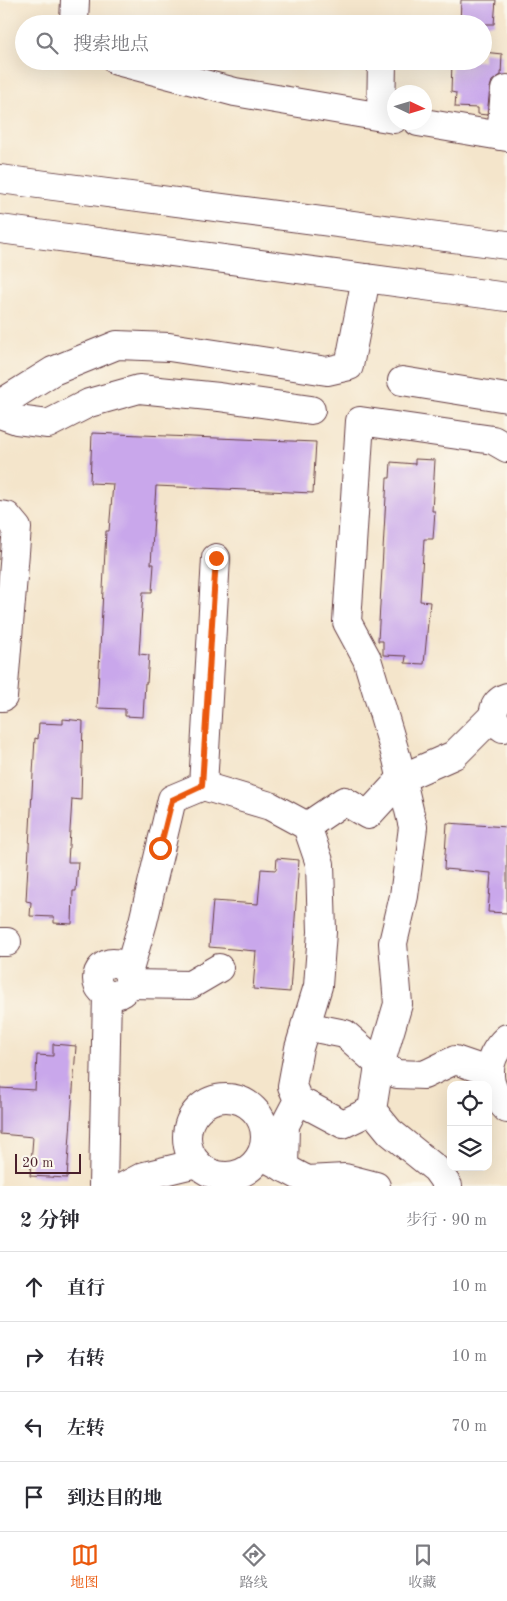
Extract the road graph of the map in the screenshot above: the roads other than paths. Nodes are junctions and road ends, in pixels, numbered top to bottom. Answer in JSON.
{"nodes":[{"id":1,"x":74,"y":0,"type":"edge"},
{"id":2,"x":74,"y":15,"type":"edge"},
{"id":3,"x":151,"y":70,"type":"edge"},
{"id":4,"x":383,"y":70,"type":"edge"},
{"id":5,"x":507,"y":89,"type":"edge"},
{"id":6,"x":387,"y":108,"type":"edge"},
{"id":7,"x":387,"y":118,"type":"edge"},
{"id":8,"x":432,"y":124,"type":"edge"},
{"id":9,"x":504,"y":137,"type":"edge"},
{"id":10,"x":0,"y":179,"type":"edge"},
{"id":11,"x":0,"y":229,"type":"edge"},
{"id":12,"x":507,"y":244,"type":"edge"},
{"id":13,"x":366,"y":278,"type":"junction"},
{"id":14,"x":507,"y":297,"type":"edge"},
{"id":15,"x":402,"y":381,"type":"dead end"},
{"id":16,"x":507,"y":398,"type":"edge"},
{"id":17,"x":0,"y":404,"type":"edge"},
{"id":18,"x":310,"y":410,"type":"dead end"},
{"id":19,"x":0,"y":414,"type":"edge"},
{"id":20,"x":507,"y":448,"type":"edge"},
{"id":21,"x":0,"y":515,"type":"edge"},
{"id":22,"x":216,"y":558,"type":"dead end"},
{"id":23,"x":0,"y":697,"type":"edge"},
{"id":24,"x":502,"y":714,"type":"edge"},
{"id":25,"x":402,"y":778,"type":"junction"},
{"id":26,"x":202,"y":786,"type":"junction"},
{"id":27,"x":307,"y":826,"type":"junction"},
{"id":28,"x":219,"y":968,"type":"dead end"},
{"id":29,"x":121,"y":984,"type":"junction"},
{"id":30,"x":305,"y":1026,"type":"junction"},
{"id":31,"x":507,"y":1038,"type":"edge"},
{"id":32,"x":380,"y":1065,"type":"junction"},
{"id":33,"x":490,"y":1072,"type":"junction"},
{"id":34,"x":298,"y":1100,"type":"junction"},
{"id":35,"x":507,"y":1109,"type":"edge"},
{"id":36,"x":372,"y":1110,"type":"junction"},
{"id":37,"x":260,"y":1154,"type":"junction"},
{"id":38,"x":197,"y":1163,"type":"junction"},
{"id":39,"x":284,"y":1168,"type":"junction"},
{"id":40,"x":103,"y":1186,"type":"edge"},
{"id":41,"x":125,"y":1186,"type":"edge"},
{"id":42,"x":376,"y":1186,"type":"edge"},
{"id":43,"x":448,"y":1186,"type":"edge"}],
"edges":[{"from":1,"to":2,"type":"street"},
{"from":3,"to":7,"type":"street"},
{"from":4,"to":6,"type":"street"},
{"from":5,"to":9,"type":"street"},
{"from":8,"to":9,"type":"street"},
{"from":10,"to":12,"type":"street"},
{"from":11,"to":13,"type":"street"},
{"from":13,"to":14,"type":"street"},
{"from":13,"to":17,"type":"street"},
{"from":15,"to":16,"type":"street"},
{"from":18,"to":19,"type":"street"},
{"from":20,"to":25,"type":"street"},
{"from":21,"to":23,"type":"street"},
{"from":22,"to":26,"type":"street"},
{"from":24,"to":25,"type":"street"},
{"from":25,"to":27,"type":"street"},
{"from":25,"to":32,"type":"street"},
{"from":26,"to":27,"type":"street"},
{"from":26,"to":29,"type":"street"},
{"from":27,"to":30,"type":"street"},
{"from":28,"to":29,"type":"street"},
{"from":29,"to":40,"type":"street"},
{"from":30,"to":32,"type":"street"},
{"from":30,"to":34,"type":"street"},
{"from":31,"to":33,"type":"street"},
{"from":32,"to":33,"type":"street"},
{"from":32,"to":36,"type":"street"},
{"from":33,"to":35,"type":"street"},
{"from":34,"to":36,"type":"street"},
{"from":34,"to":39,"type":"street"},
{"from":36,"to":43,"type":"street"},
{"from":37,"to":38,"type":"street"},
{"from":37,"to":38,"type":"street"},
{"from":37,"to":39,"type":"street"},
{"from":38,"to":41,"type":"street"},
{"from":39,"to":42,"type":"street"}]}
